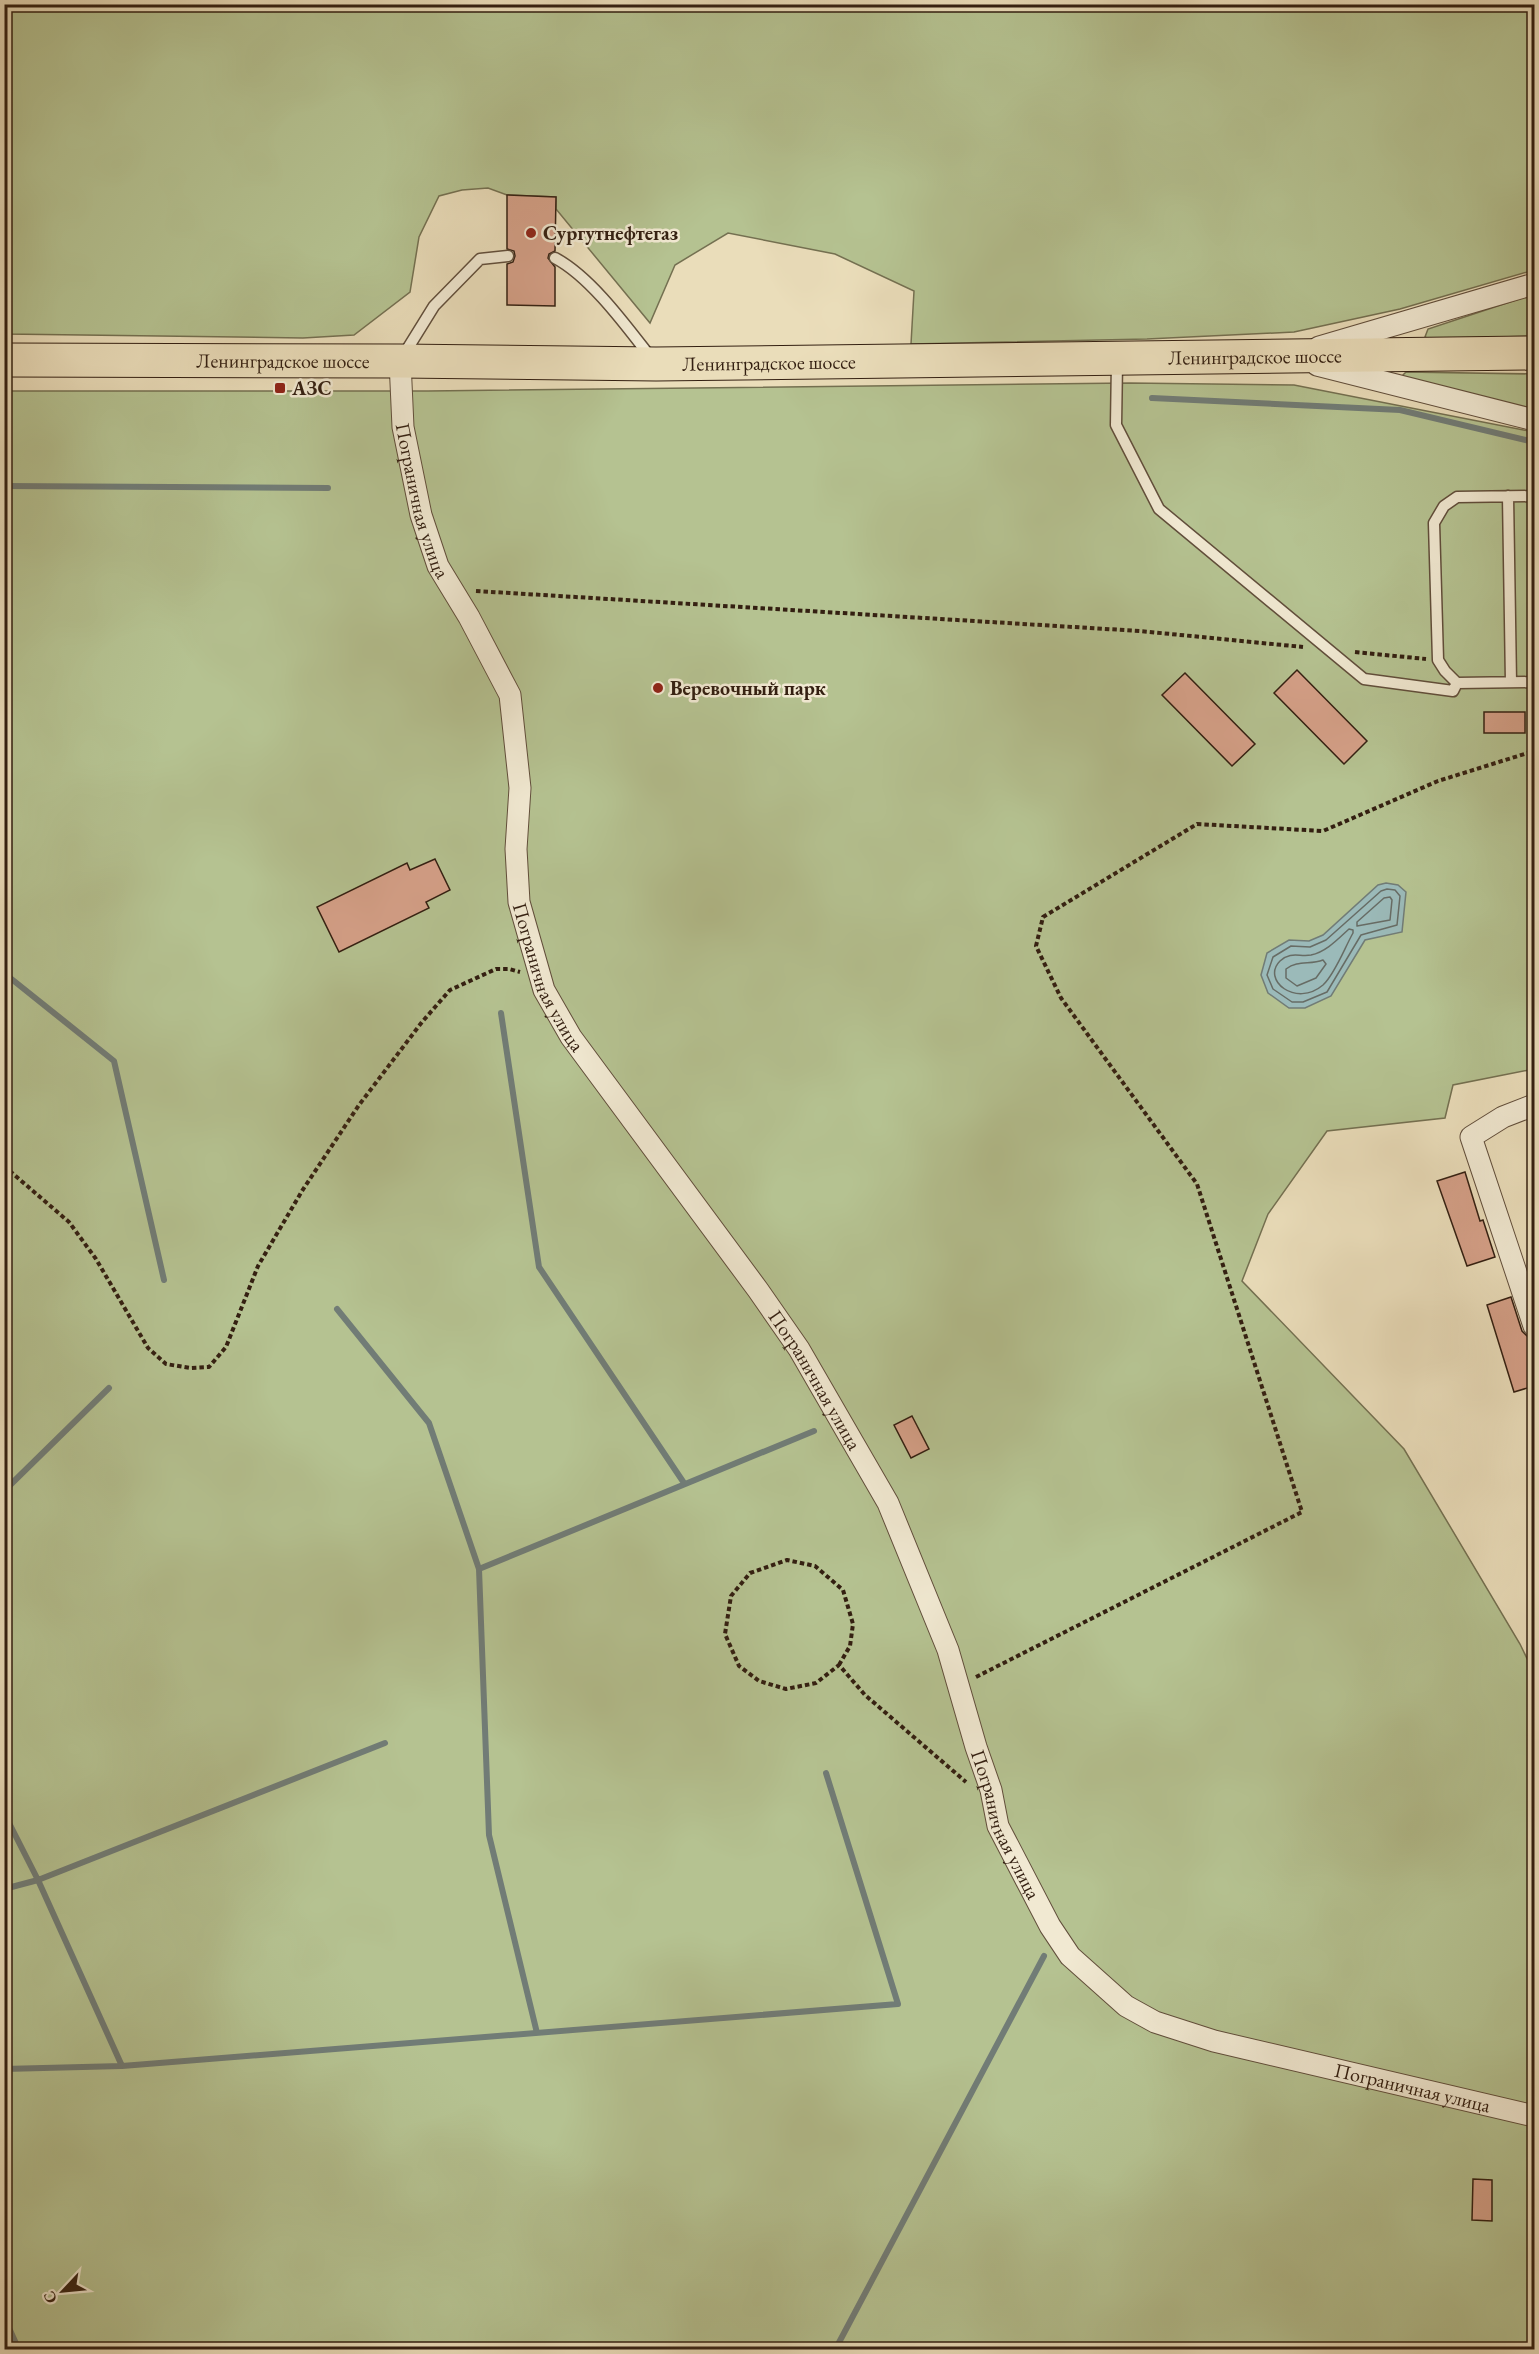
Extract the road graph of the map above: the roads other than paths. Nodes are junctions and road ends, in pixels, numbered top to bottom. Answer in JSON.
{"nodes":[{"id":1,"x":507,"y":256,"type":"dead end"},
{"id":2,"x":555,"y":258,"type":"dead end"},
{"id":3,"x":1534,"y":284,"type":"edge"},
{"id":4,"x":1534,"y":353,"type":"edge"},
{"id":5,"x":1284,"y":357,"type":"junction"},
{"id":6,"x":1117,"y":359,"type":"junction"},
{"id":7,"x":4,"y":360,"type":"edge"},
{"id":8,"x":400,"y":361,"type":"junction"},
{"id":9,"x":656,"y":364,"type":"junction"},
{"id":10,"x":1534,"y":420,"type":"edge"},
{"id":11,"x":1508,"y":496,"type":"junction"},
{"id":12,"x":1534,"y":496,"type":"edge"},
{"id":13,"x":1511,"y":682,"type":"junction"},
{"id":14,"x":1534,"y":682,"type":"edge"},
{"id":15,"x":1457,"y":683,"type":"junction"},
{"id":16,"x":1534,"y":1105,"type":"edge"},
{"id":17,"x":1534,"y":1326,"type":"edge"},
{"id":18,"x":1534,"y":2116,"type":"edge"}],
"edges":[{"from":1,"to":8,"type":"lane"},
{"from":2,"to":9,"type":"lane"},
{"from":3,"to":5,"type":"street"},
{"from":4,"to":5,"type":"highway","name":"Ленинградское шоссе"},
{"from":5,"to":6,"type":"highway","name":"Ленинградское шоссе"},
{"from":5,"to":10,"type":"street"},
{"from":6,"to":9,"type":"highway","name":"Ленинградское шоссе"},
{"from":6,"to":15,"type":"lane"},
{"from":7,"to":8,"type":"highway","name":"Ленинградское шоссе"},
{"from":8,"to":9,"type":"highway","name":"Ленинградское шоссе"},
{"from":8,"to":18,"type":"street","name":"Пограничная улица"},
{"from":11,"to":12,"type":"lane"},
{"from":11,"to":13,"type":"lane"},
{"from":11,"to":15,"type":"lane"},
{"from":13,"to":14,"type":"lane"},
{"from":13,"to":15,"type":"lane"},
{"from":16,"to":17,"type":"street"}]}
